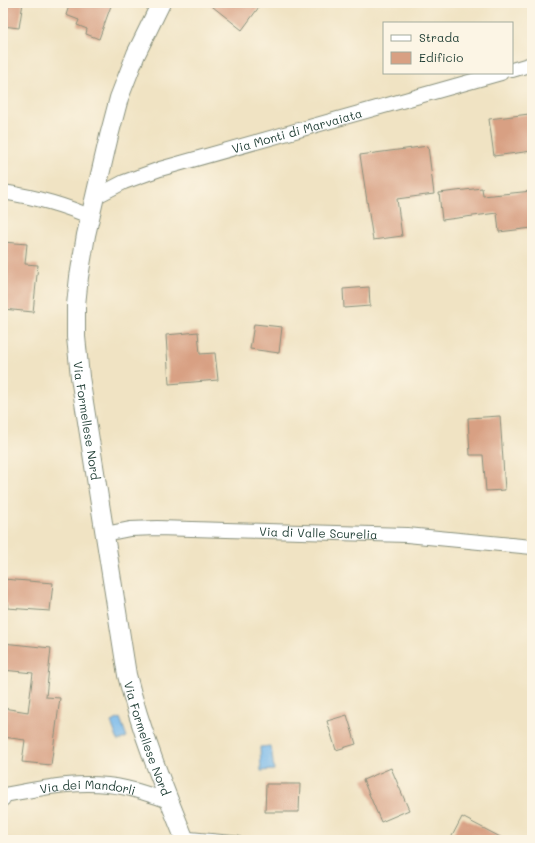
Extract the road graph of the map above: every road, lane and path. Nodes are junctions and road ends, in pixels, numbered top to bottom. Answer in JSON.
{"nodes":[{"id":1,"x":161,"y":3,"type":"edge"},
{"id":2,"x":532,"y":64,"type":"edge"},
{"id":3,"x":513,"y":70,"type":"edge"},
{"id":4,"x":497,"y":74,"type":"edge"},
{"id":5,"x":3,"y":192,"type":"edge"},
{"id":6,"x":95,"y":197,"type":"junction"},
{"id":7,"x":91,"y":217,"type":"junction"},
{"id":8,"x":105,"y":534,"type":"junction"},
{"id":9,"x":532,"y":547,"type":"edge"},
{"id":10,"x":4,"y":797,"type":"edge"},
{"id":11,"x":170,"y":801,"type":"junction"},
{"id":12,"x":184,"y":838,"type":"edge"},
{"id":13,"x":238,"y":840,"type":"edge"}],
"edges":[{"from":1,"to":6,"type":"street","name":"Via Formellese Nord"},
{"from":2,"to":3,"type":"street"},
{"from":4,"to":6,"type":"street","name":"Via Monti di Marvaiata"},
{"from":5,"to":7,"type":"street"},
{"from":6,"to":7,"type":"street","name":"Via Formellese Nord"},
{"from":7,"to":8,"type":"street","name":"Via Formellese Nord"},
{"from":8,"to":9,"type":"street","name":"Via di Valle Scurelia"},
{"from":8,"to":11,"type":"street","name":"Via Formellese Nord"},
{"from":10,"to":11,"type":"street","name":"Via dei Mandorli"},
{"from":11,"to":12,"type":"street","name":"Via Formellese Nord"},
{"from":12,"to":13,"type":"lane"}]}
